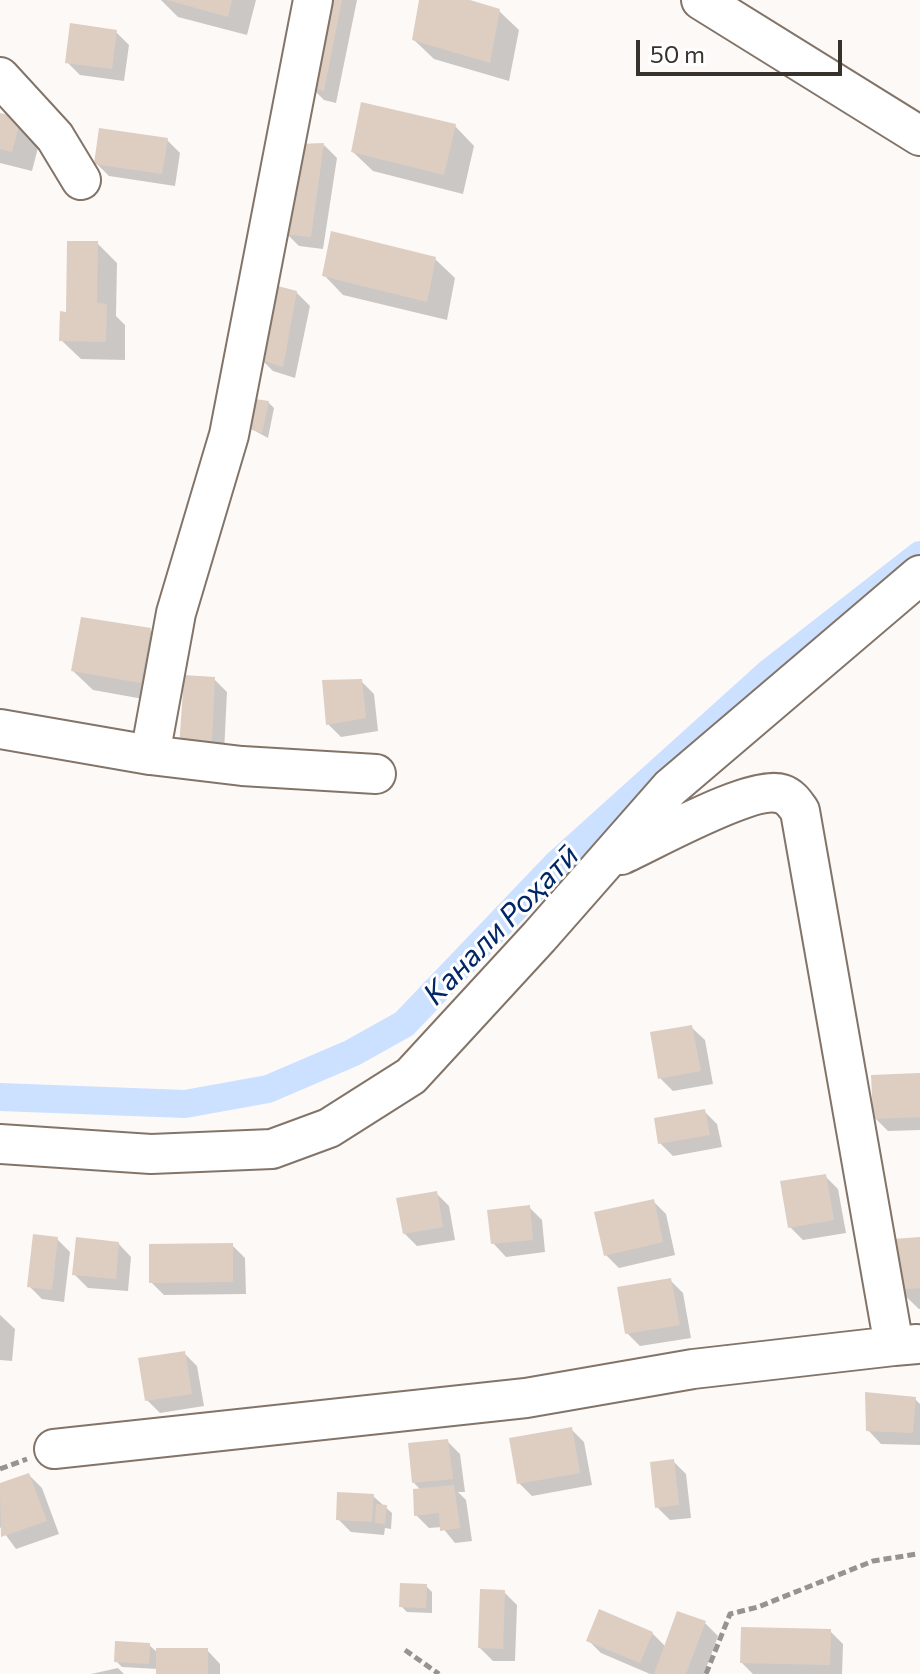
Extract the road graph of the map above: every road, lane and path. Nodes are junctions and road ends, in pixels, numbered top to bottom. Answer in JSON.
{"nodes":[{"id":1,"x":313,"y":0,"type":"edge"},
{"id":2,"x":701,"y":0,"type":"edge"},
{"id":3,"x":0,"y":77,"type":"edge"},
{"id":4,"x":920,"y":136,"type":"edge"},
{"id":5,"x":81,"y":180,"type":"dead end"},
{"id":6,"x":920,"y":575,"type":"edge"},
{"id":7,"x":0,"y":729,"type":"edge"},
{"id":8,"x":150,"y":755,"type":"junction"},
{"id":9,"x":376,"y":774,"type":"dead end"},
{"id":10,"x":607,"y":861,"type":"junction"},
{"id":11,"x":0,"y":1144,"type":"edge"},
{"id":12,"x":907,"y":1345,"type":"edge"},
{"id":13,"x":54,"y":1449,"type":"dead end"},
{"id":14,"x":917,"y":1554,"type":"dead end"},
{"id":15,"x":405,"y":1650,"type":"dead end"},
{"id":16,"x":439,"y":1674,"type":"edge"},
{"id":17,"x":706,"y":1674,"type":"edge"}],
"edges":[{"from":1,"to":8,"type":"street"},
{"from":2,"to":4,"type":"street"},
{"from":3,"to":5,"type":"street"},
{"from":6,"to":10,"type":"street"},
{"from":7,"to":8,"type":"street"},
{"from":8,"to":9,"type":"street"},
{"from":10,"to":11,"type":"street"},
{"from":10,"to":12,"type":"street"},
{"from":12,"to":13,"type":"street"},
{"from":14,"to":17,"type":"path"},
{"from":15,"to":16,"type":"path"}]}
